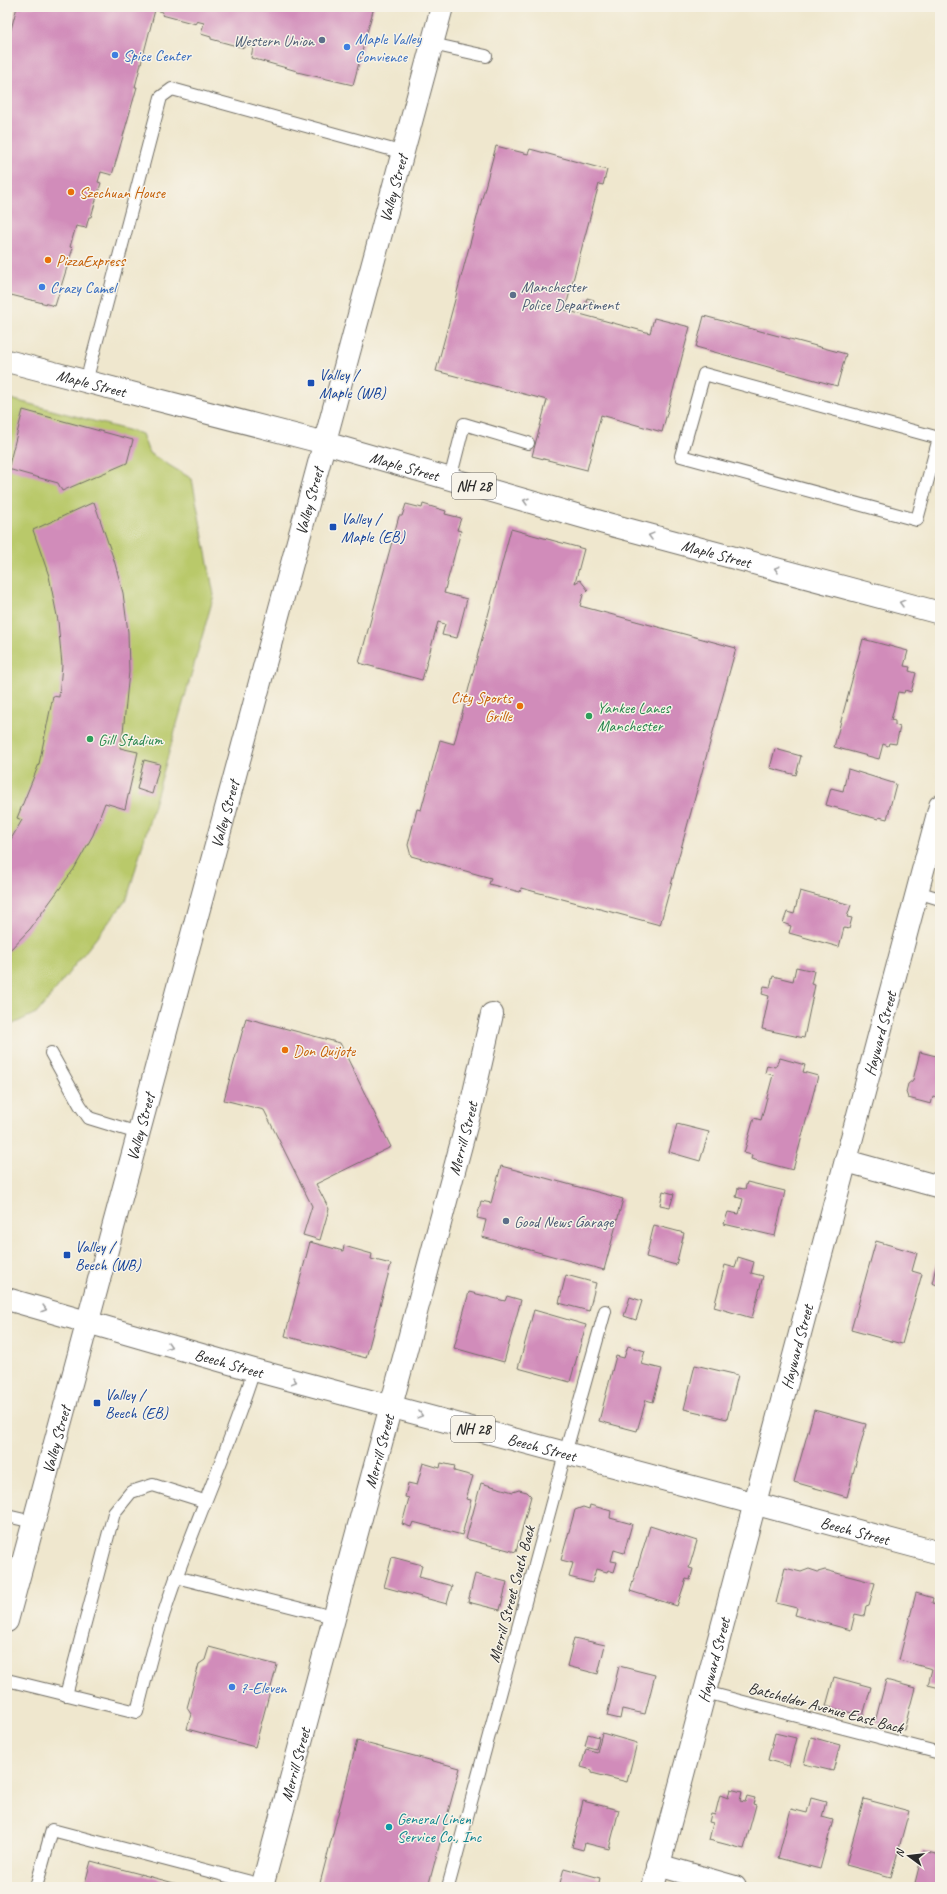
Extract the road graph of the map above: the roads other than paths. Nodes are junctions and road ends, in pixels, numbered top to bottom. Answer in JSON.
{"nodes":[{"id":1,"x":442,"y":7,"type":"edge"},
{"id":2,"x":432,"y":44,"type":"junction"},
{"id":3,"x":486,"y":56,"type":"dead end"},
{"id":4,"x":404,"y":153,"type":"junction"},
{"id":5,"x":7,"y":361,"type":"edge"},
{"id":6,"x":86,"y":382,"type":"junction"},
{"id":7,"x":940,"y":438,"type":"edge"},
{"id":8,"x":325,"y":443,"type":"junction"},
{"id":9,"x":528,"y":443,"type":"dead end"},
{"id":10,"x":450,"y":479,"type":"junction"},
{"id":11,"x":940,"y":613,"type":"edge"},
{"id":12,"x":940,"y":806,"type":"edge"},
{"id":13,"x":917,"y":892,"type":"junction"},
{"id":14,"x":940,"y":899,"type":"edge"},
{"id":15,"x":492,"y":1014,"type":"dead end"},
{"id":16,"x":51,"y":1053,"type":"dead end"},
{"id":17,"x":138,"y":1133,"type":"junction"},
{"id":18,"x":846,"y":1161,"type":"junction"},
{"id":19,"x":940,"y":1187,"type":"edge"},
{"id":20,"x":7,"y":1298,"type":"edge"},
{"id":21,"x":605,"y":1311,"type":"dead end"},
{"id":22,"x":87,"y":1322,"type":"junction"},
{"id":23,"x":254,"y":1370,"type":"junction"},
{"id":24,"x":390,"y":1407,"type":"junction"},
{"id":25,"x":565,"y":1454,"type":"junction"},
{"id":26,"x":204,"y":1501,"type":"junction"},
{"id":27,"x":754,"y":1504,"type":"junction"},
{"id":28,"x":7,"y":1516,"type":"edge"},
{"id":29,"x":33,"y":1522,"type":"junction"},
{"id":30,"x":940,"y":1553,"type":"edge"},
{"id":31,"x":176,"y":1577,"type":"junction"},
{"id":32,"x":333,"y":1617,"type":"junction"},
{"id":33,"x":7,"y":1619,"type":"edge"},
{"id":34,"x":7,"y":1680,"type":"edge"},
{"id":35,"x":705,"y":1692,"type":"junction"},
{"id":36,"x":66,"y":1695,"type":"junction"},
{"id":37,"x":940,"y":1753,"type":"edge"},
{"id":38,"x":658,"y":1866,"type":"junction"},
{"id":39,"x":262,"y":1886,"type":"edge"},
{"id":40,"x":36,"y":1887,"type":"edge"},
{"id":41,"x":448,"y":1887,"type":"edge"},
{"id":42,"x":652,"y":1887,"type":"edge"},
{"id":43,"x":735,"y":1887,"type":"edge"}],
"edges":[{"from":1,"to":2,"type":"main road","name":"Valley Street"},
{"from":2,"to":3,"type":"lane"},
{"from":2,"to":4,"type":"main road","name":"Valley Street"},
{"from":4,"to":6,"type":"lane"},
{"from":4,"to":8,"type":"main road","name":"Valley Street"},
{"from":5,"to":6,"type":"main road","name":"Maple Street","number":"NH 28"},
{"from":6,"to":8,"type":"main road","name":"Maple Street","number":"NH 28"},
{"from":7,"to":7,"type":"lane"},
{"from":8,"to":10,"type":"main road","name":"Maple Street","number":"NH 28"},
{"from":8,"to":17,"type":"main road","name":"Valley Street"},
{"from":9,"to":10,"type":"lane"},
{"from":11,"to":10,"type":"main road","name":"Maple Street","number":"NH 28","one_way":true},
{"from":12,"to":13,"type":"main road","name":"Hayward Street"},
{"from":13,"to":14,"type":"lane"},
{"from":13,"to":18,"type":"main road","name":"Hayward Street"},
{"from":15,"to":24,"type":"main road","name":"Merrill Street"},
{"from":16,"to":17,"type":"lane"},
{"from":17,"to":22,"type":"main road","name":"Valley Street"},
{"from":18,"to":19,"type":"main road"},
{"from":18,"to":27,"type":"main road","name":"Hayward Street"},
{"from":20,"to":22,"type":"main road","name":"Beech Street","number":"NH 28","one_way":true},
{"from":21,"to":25,"type":"lane","name":"Merrill Street South Back"},
{"from":22,"to":23,"type":"main road","name":"Beech Street","number":"NH 28","one_way":true},
{"from":22,"to":29,"type":"main road","name":"Valley Street"},
{"from":23,"to":24,"type":"main road","name":"Beech Street","number":"NH 28","one_way":true},
{"from":23,"to":26,"type":"lane"},
{"from":24,"to":25,"type":"main road","name":"Beech Street","number":"NH 28","one_way":true},
{"from":24,"to":32,"type":"main road","name":"Merrill Street"},
{"from":25,"to":27,"type":"main road","name":"Beech Street","number":"NH 28"},
{"from":25,"to":41,"type":"lane","name":"Merrill Street South Back"},
{"from":26,"to":31,"type":"lane"},
{"from":26,"to":36,"type":"lane"},
{"from":27,"to":30,"type":"main road","name":"Beech Street","number":"NH 28"},
{"from":27,"to":35,"type":"main road","name":"Hayward Street"},
{"from":28,"to":29,"type":"lane"},
{"from":29,"to":33,"type":"main road","name":"Valley Street"},
{"from":31,"to":32,"type":"lane"},
{"from":31,"to":36,"type":"lane"},
{"from":32,"to":39,"type":"main road","name":"Merrill Street"},
{"from":34,"to":36,"type":"lane"},
{"from":35,"to":37,"type":"lane","name":"Batchelder Avenue East Back"},
{"from":35,"to":38,"type":"main road","name":"Hayward Street"},
{"from":38,"to":42,"type":"main road","name":"Hayward Street"},
{"from":38,"to":43,"type":"main road"},
{"from":39,"to":40,"type":"lane"}]}
